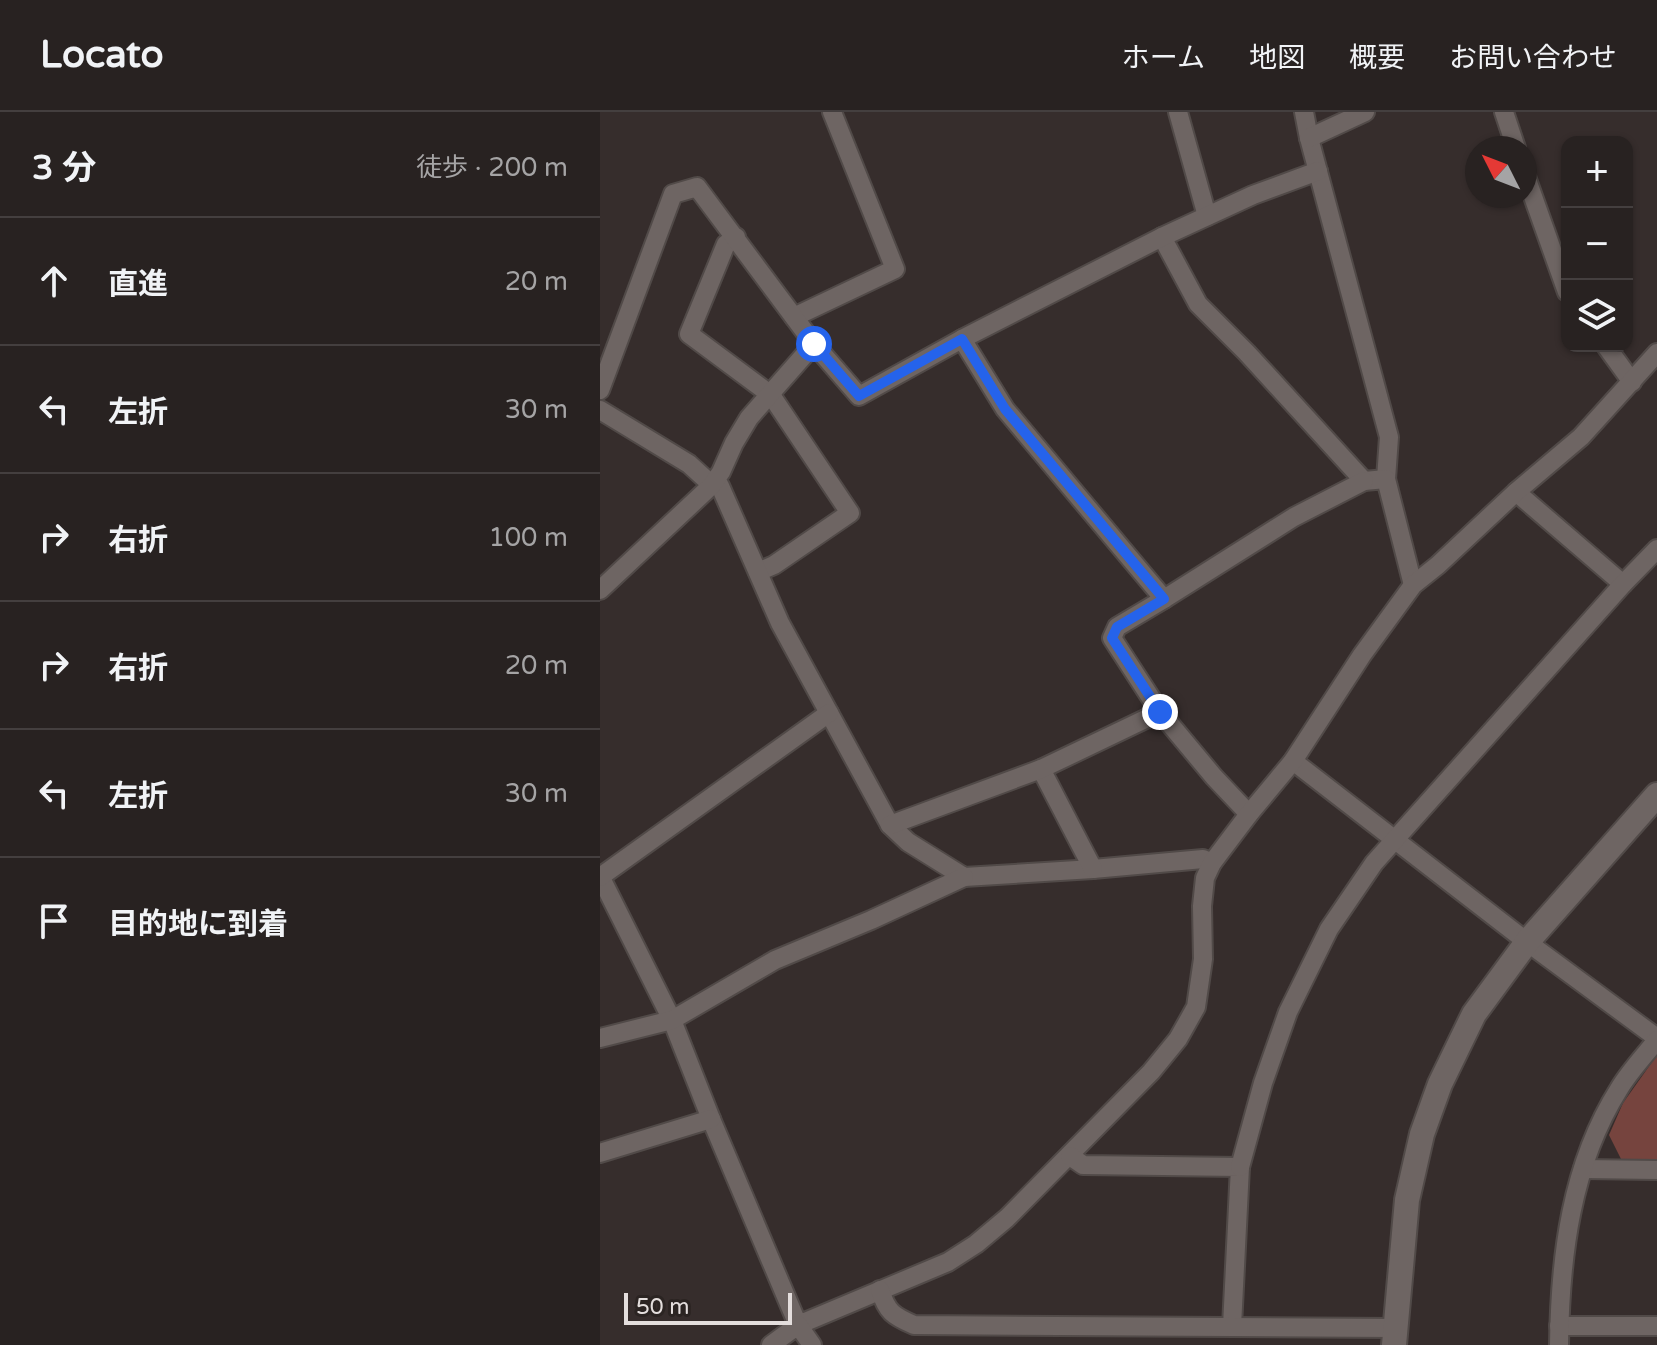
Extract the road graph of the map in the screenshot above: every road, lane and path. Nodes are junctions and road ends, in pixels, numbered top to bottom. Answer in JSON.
{"nodes":[{"id":1,"x":832,"y":112,"type":"edge"},
{"id":2,"x":1178,"y":112,"type":"edge"},
{"id":3,"x":1304,"y":112,"type":"edge"},
{"id":4,"x":1365,"y":112,"type":"edge"},
{"id":5,"x":1504,"y":112,"type":"edge"},
{"id":6,"x":1512,"y":136,"type":"edge"},
{"id":7,"x":1309,"y":138,"type":"junction"},
{"id":8,"x":1318,"y":171,"type":"junction"},
{"id":9,"x":1537,"y":208,"type":"edge"},
{"id":10,"x":1207,"y":216,"type":"junction"},
{"id":11,"x":736,"y":237,"type":"junction"},
{"id":12,"x":1162,"y":237,"type":"junction"},
{"id":13,"x":1563,"y":280,"type":"edge"},
{"id":14,"x":794,"y":317,"type":"junction"},
{"id":15,"x":962,"y":339,"type":"junction"},
{"id":16,"x":814,"y":344,"type":"junction"},
{"id":17,"x":1610,"y":352,"type":"edge"},
{"id":18,"x":1657,"y":353,"type":"edge"},
{"id":19,"x":1632,"y":382,"type":"junction"},
{"id":20,"x":600,"y":390,"type":"edge"},
{"id":21,"x":771,"y":395,"type":"junction"},
{"id":22,"x":600,"y":410,"type":"edge"},
{"id":23,"x":1386,"y":479,"type":"junction"},
{"id":24,"x":1364,"y":481,"type":"junction"},
{"id":25,"x":712,"y":485,"type":"junction"},
{"id":26,"x":1516,"y":492,"type":"junction"},
{"id":27,"x":1657,"y":549,"type":"edge"},
{"id":28,"x":758,"y":572,"type":"junction"},
{"id":29,"x":1623,"y":584,"type":"junction"},
{"id":30,"x":1413,"y":585,"type":"junction"},
{"id":31,"x":600,"y":590,"type":"edge"},
{"id":32,"x":1164,"y":599,"type":"junction"},
{"id":33,"x":1160,"y":712,"type":"junction"},
{"id":34,"x":829,"y":713,"type":"junction"},
{"id":35,"x":1293,"y":761,"type":"junction"},
{"id":36,"x":1041,"y":769,"type":"junction"},
{"id":37,"x":1657,"y":795,"type":"edge"},
{"id":38,"x":1249,"y":814,"type":"junction"},
{"id":39,"x":890,"y":825,"type":"junction"},
{"id":40,"x":1395,"y":840,"type":"junction"},
{"id":41,"x":1212,"y":863,"type":"junction"},
{"id":42,"x":1093,"y":869,"type":"junction"},
{"id":43,"x":600,"y":877,"type":"edge"},
{"id":44,"x":964,"y":877,"type":"junction"},
{"id":45,"x":1527,"y":942,"type":"junction"},
{"id":46,"x":672,"y":1020,"type":"junction"},
{"id":47,"x":600,"y":1038,"type":"edge"},
{"id":48,"x":1657,"y":1039,"type":"edge"},
{"id":49,"x":711,"y":1119,"type":"junction"},
{"id":50,"x":600,"y":1153,"type":"edge"},
{"id":51,"x":1070,"y":1156,"type":"junction"},
{"id":52,"x":1240,"y":1167,"type":"junction"},
{"id":53,"x":1583,"y":1169,"type":"junction"},
{"id":54,"x":1657,"y":1170,"type":"edge"},
{"id":55,"x":880,"y":1290,"type":"junction"},
{"id":56,"x":798,"y":1325,"type":"junction"},
{"id":57,"x":1232,"y":1326,"type":"junction"},
{"id":58,"x":1559,"y":1326,"type":"junction"},
{"id":59,"x":1657,"y":1326,"type":"edge"},
{"id":60,"x":982,"y":1336,"type":"edge"},
{"id":61,"x":1395,"y":1336,"type":"edge"},
{"id":62,"x":771,"y":1345,"type":"edge"},
{"id":63,"x":812,"y":1345,"type":"edge"},
{"id":64,"x":1559,"y":1345,"type":"edge"}],
"edges":[{"from":1,"to":14,"type":"street"},
{"from":2,"to":10,"type":"street"},
{"from":3,"to":7,"type":"street"},
{"from":4,"to":7,"type":"street"},
{"from":5,"to":6,"type":"street"},
{"from":7,"to":8,"type":"street"},
{"from":8,"to":10,"type":"street"},
{"from":8,"to":23,"type":"street"},
{"from":9,"to":13,"type":"street"},
{"from":10,"to":12,"type":"street"},
{"from":11,"to":14,"type":"street"},
{"from":11,"to":20,"type":"street"},
{"from":11,"to":21,"type":"street"},
{"from":12,"to":15,"type":"street"},
{"from":12,"to":24,"type":"street"},
{"from":14,"to":16,"type":"street"},
{"from":15,"to":16,"type":"street"},
{"from":15,"to":32,"type":"street"},
{"from":16,"to":21,"type":"street"},
{"from":17,"to":19,"type":"street"},
{"from":18,"to":19,"type":"street"},
{"from":19,"to":26,"type":"street"},
{"from":21,"to":25,"type":"street"},
{"from":21,"to":28,"type":"street"},
{"from":22,"to":25,"type":"street"},
{"from":23,"to":24,"type":"street"},
{"from":23,"to":30,"type":"street"},
{"from":24,"to":32,"type":"street"},
{"from":25,"to":28,"type":"street"},
{"from":25,"to":31,"type":"street"},
{"from":26,"to":29,"type":"street"},
{"from":26,"to":30,"type":"street"},
{"from":27,"to":29,"type":"street"},
{"from":28,"to":34,"type":"street"},
{"from":29,"to":40,"type":"street"},
{"from":30,"to":35,"type":"street"},
{"from":32,"to":33,"type":"street"},
{"from":33,"to":36,"type":"street"},
{"from":33,"to":38,"type":"street"},
{"from":34,"to":39,"type":"street"},
{"from":34,"to":43,"type":"street"},
{"from":35,"to":38,"type":"street"},
{"from":35,"to":40,"type":"street"},
{"from":36,"to":39,"type":"street"},
{"from":36,"to":42,"type":"street"},
{"from":37,"to":45,"type":"street"},
{"from":38,"to":41,"type":"street"},
{"from":39,"to":44,"type":"street"},
{"from":40,"to":45,"type":"street"},
{"from":40,"to":52,"type":"street"},
{"from":41,"to":42,"type":"street"},
{"from":41,"to":51,"type":"street"},
{"from":42,"to":44,"type":"street"},
{"from":43,"to":46,"type":"street"},
{"from":44,"to":46,"type":"street"},
{"from":45,"to":48,"type":"street"},
{"from":45,"to":61,"type":"street"},
{"from":46,"to":47,"type":"street"},
{"from":46,"to":49,"type":"street"},
{"from":48,"to":53,"type":"street"},
{"from":49,"to":50,"type":"street"},
{"from":49,"to":56,"type":"street"},
{"from":51,"to":52,"type":"street"},
{"from":51,"to":55,"type":"street"},
{"from":52,"to":57,"type":"street"},
{"from":53,"to":54,"type":"street"},
{"from":53,"to":58,"type":"street"},
{"from":55,"to":56,"type":"street"},
{"from":55,"to":60,"type":"street"},
{"from":56,"to":62,"type":"street"},
{"from":56,"to":63,"type":"street"},
{"from":57,"to":60,"type":"street"},
{"from":57,"to":61,"type":"street"},
{"from":58,"to":59,"type":"street"},
{"from":58,"to":64,"type":"street"}]}
